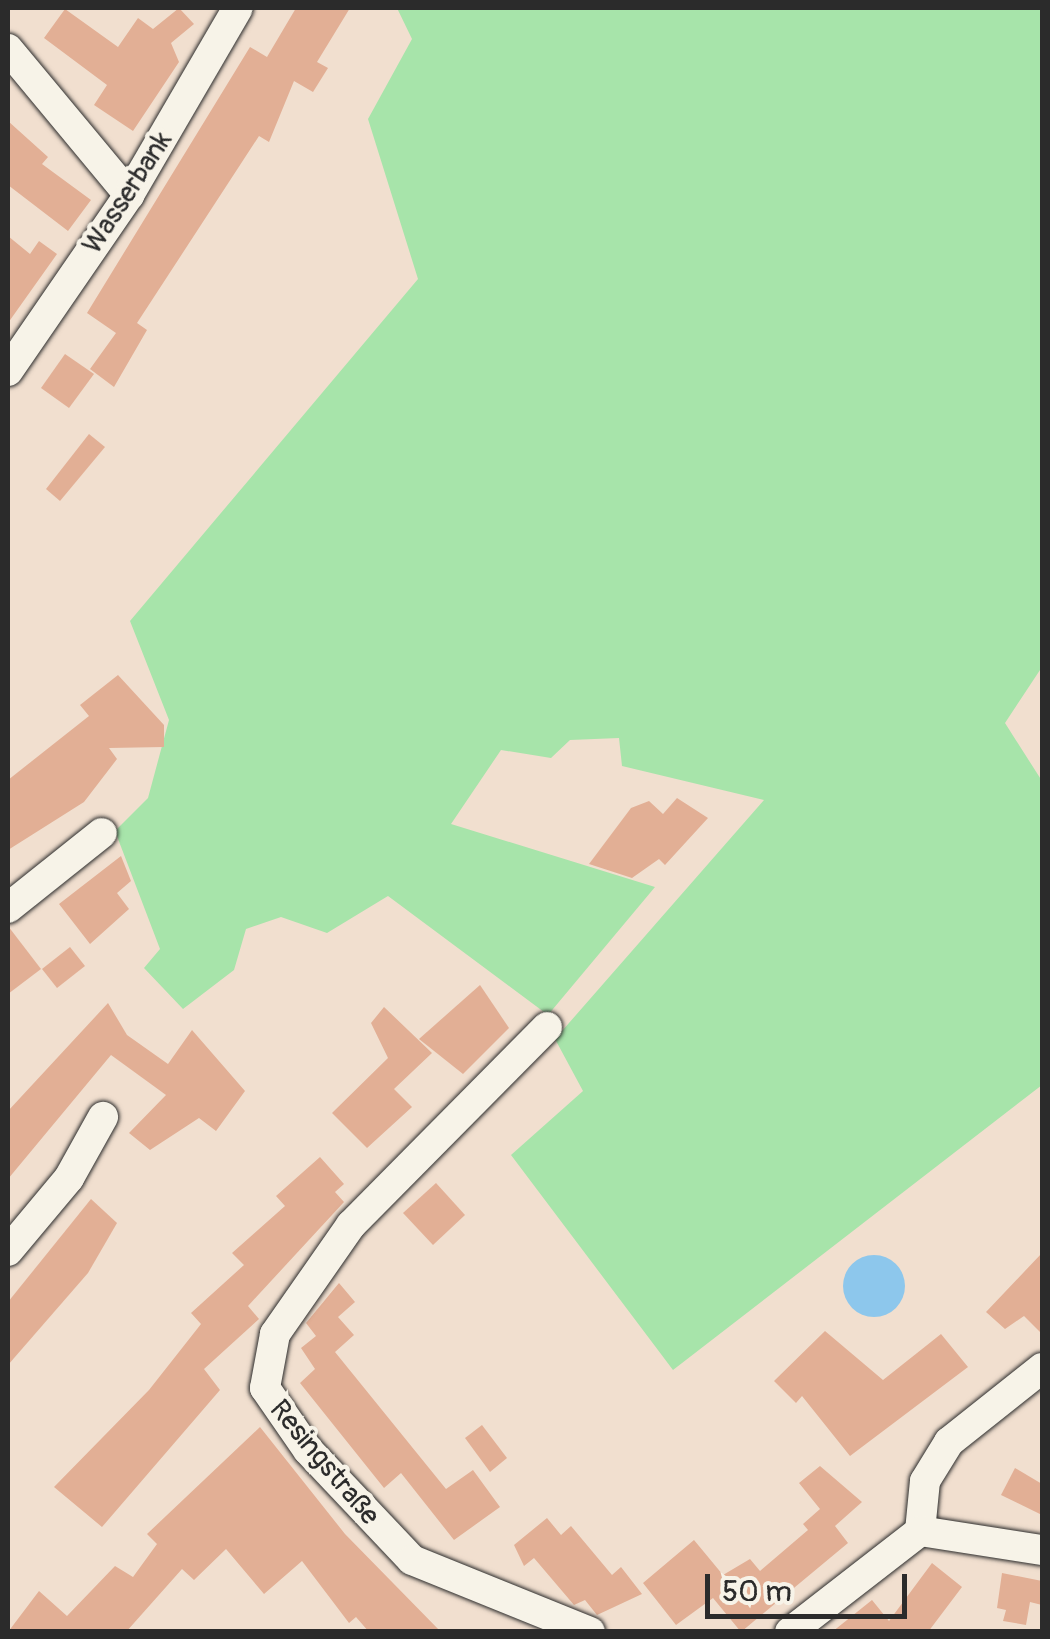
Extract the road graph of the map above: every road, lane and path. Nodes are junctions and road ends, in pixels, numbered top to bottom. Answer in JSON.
{"nodes":[{"id":1,"x":238,"y":8,"type":"edge"},
{"id":2,"x":8,"y":49,"type":"edge"},
{"id":3,"x":129,"y":194,"type":"junction"},
{"id":4,"x":8,"y":372,"type":"edge"},
{"id":5,"x":102,"y":833,"type":"dead end"},
{"id":6,"x":8,"y":908,"type":"edge"},
{"id":7,"x":547,"y":1028,"type":"dead end"},
{"id":8,"x":103,"y":1117,"type":"dead end"},
{"id":9,"x":8,"y":1251,"type":"edge"},
{"id":10,"x":1042,"y":1368,"type":"edge"},
{"id":11,"x":920,"y":1531,"type":"junction"},
{"id":12,"x":1042,"y":1550,"type":"edge"},
{"id":13,"x":590,"y":1632,"type":"edge"},
{"id":14,"x":790,"y":1632,"type":"edge"}],
"edges":[{"from":1,"to":3,"type":"street","name":"Wasserbank"},
{"from":2,"to":3,"type":"street"},
{"from":3,"to":4,"type":"street","name":"Wasserbank"},
{"from":5,"to":6,"type":"street"},
{"from":7,"to":13,"type":"street","name":"Resingstraße"},
{"from":8,"to":9,"type":"street"},
{"from":10,"to":11,"type":"street"},
{"from":11,"to":12,"type":"street"},
{"from":11,"to":14,"type":"street"}]}
